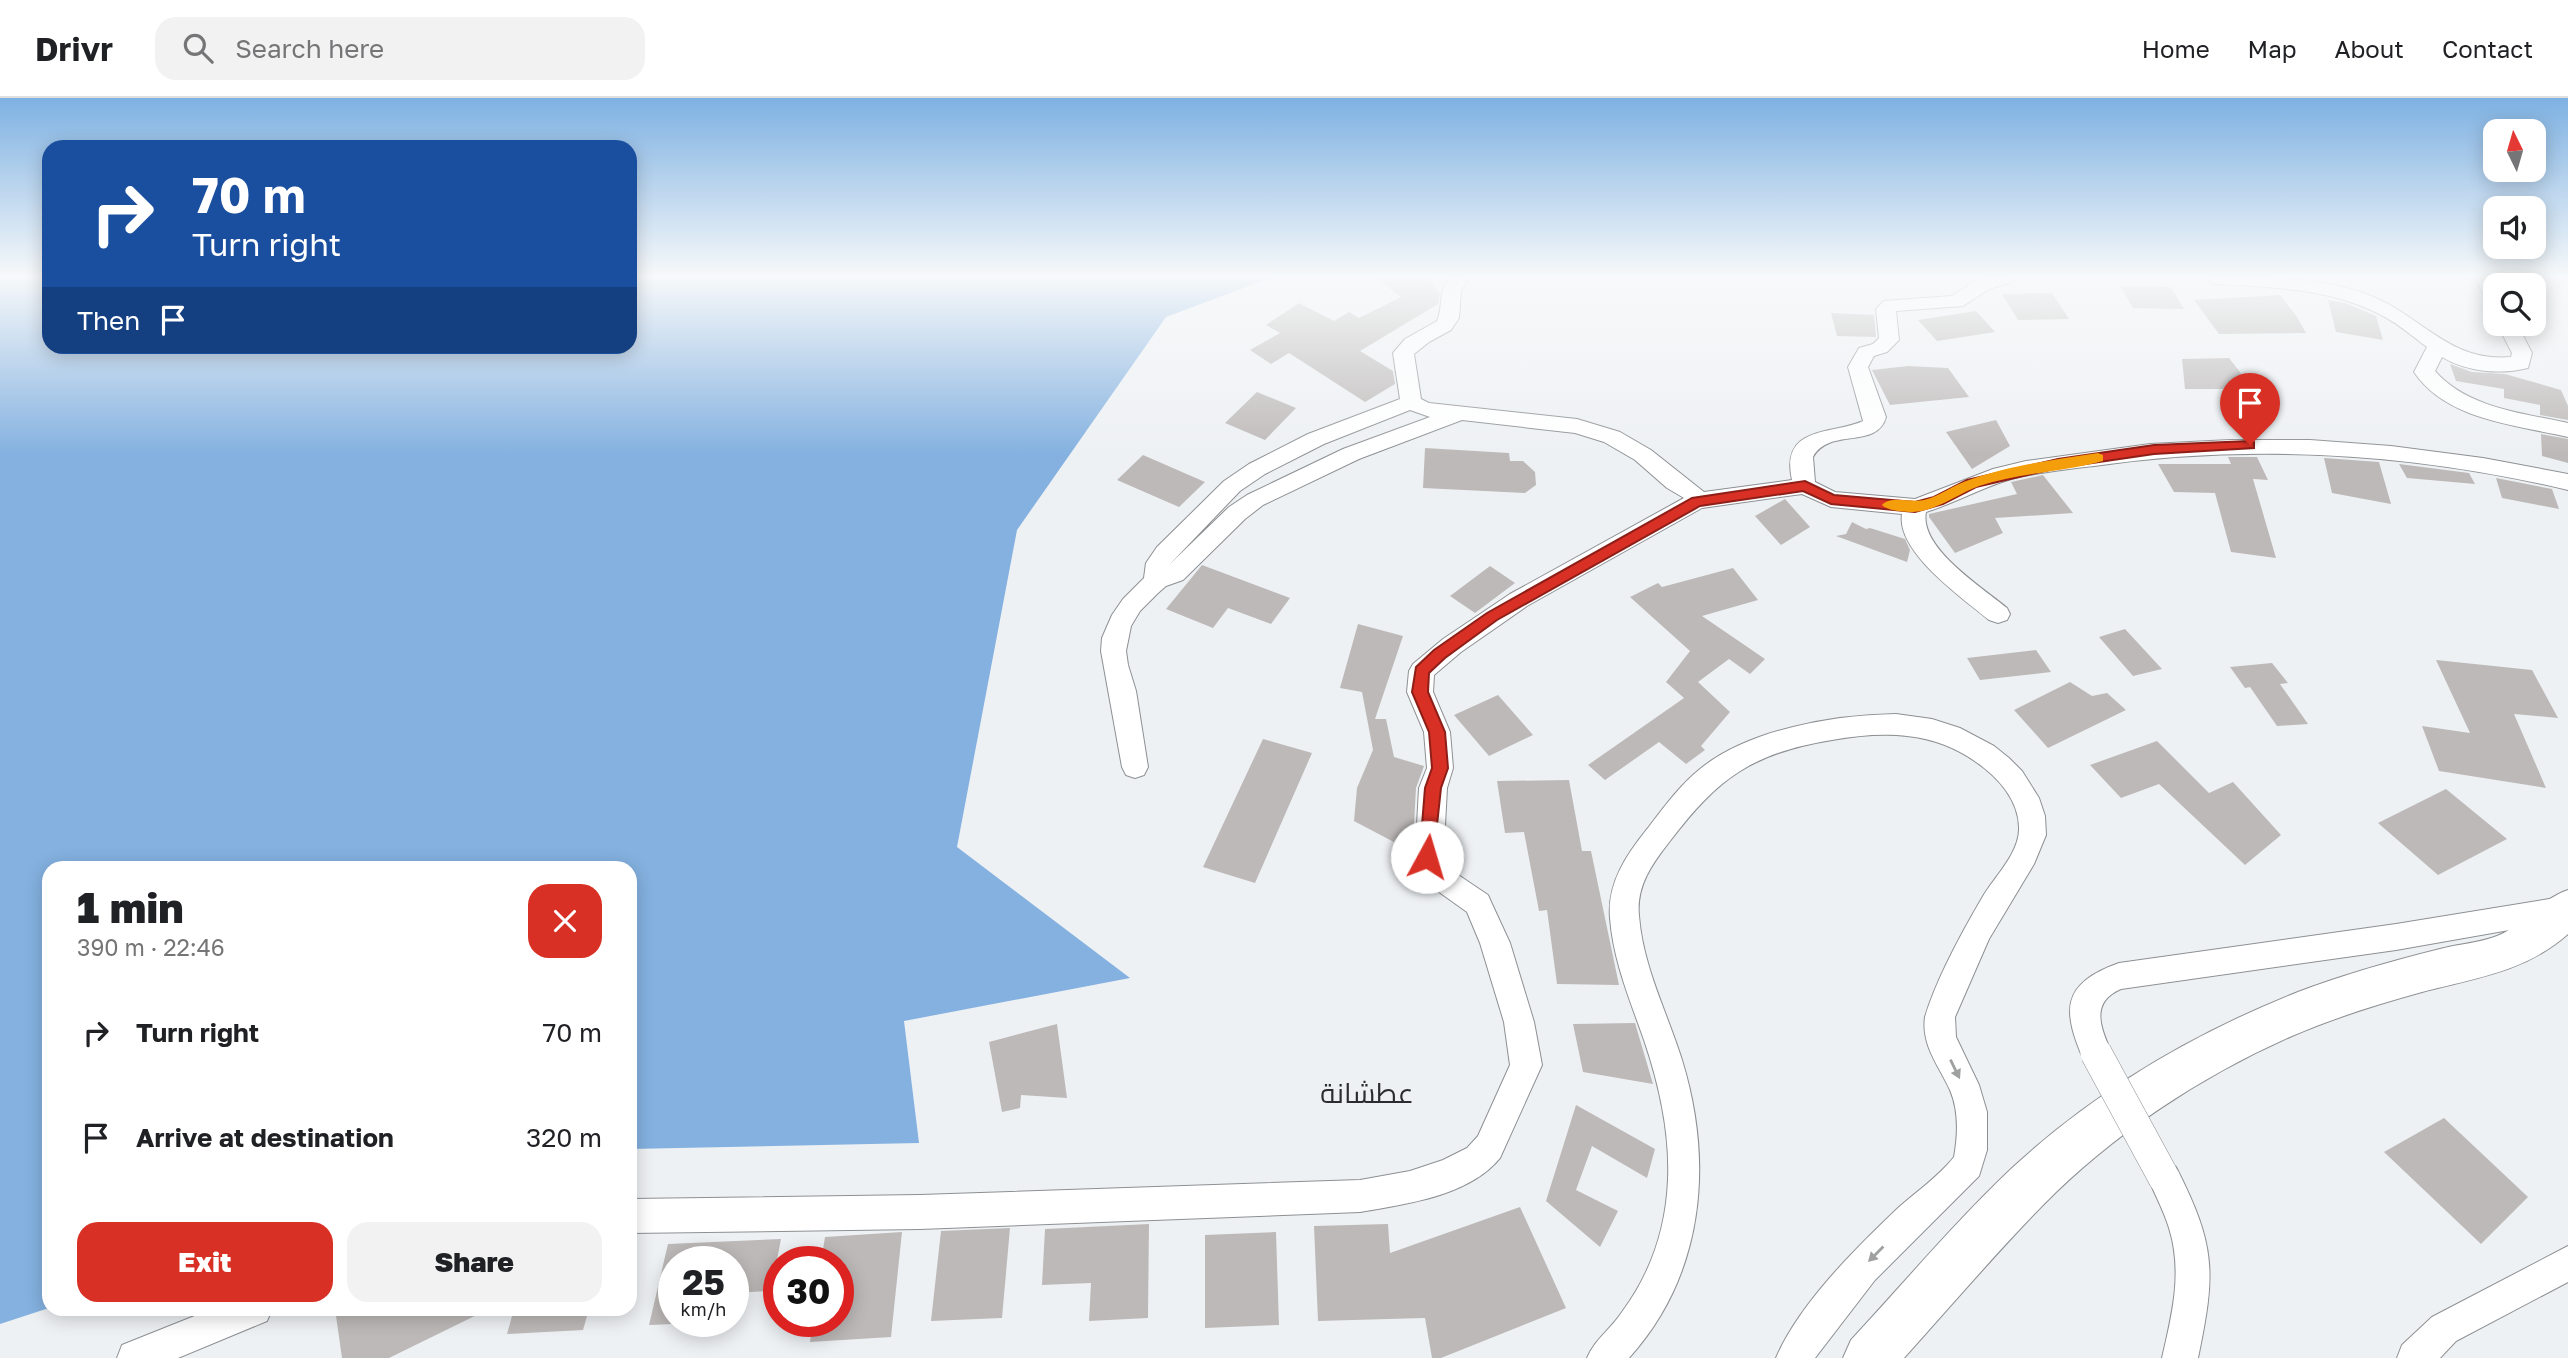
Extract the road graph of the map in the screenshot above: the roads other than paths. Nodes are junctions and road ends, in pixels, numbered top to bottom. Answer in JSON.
{"nodes":[{"id":1,"x":1425,"y":337,"type":"edge"},
{"id":2,"x":1889,"y":337,"type":"edge"},
{"id":3,"x":2424,"y":337,"type":"edge"},
{"id":4,"x":2514,"y":337,"type":"edge"},
{"id":5,"x":2437,"y":348,"type":"junction"},
{"id":6,"x":1411,"y":402,"type":"junction"},
{"id":7,"x":1456,"y":414,"type":"junction"},
{"id":8,"x":2568,"y":430,"type":"edge"},
{"id":9,"x":2568,"y":482,"type":"edge"},
{"id":10,"x":1805,"y":486,"type":"junction"},
{"id":11,"x":1697,"y":501,"type":"junction"},
{"id":12,"x":1915,"y":507,"type":"junction"},
{"id":13,"x":1160,"y":578,"type":"junction"},
{"id":14,"x":1998,"y":614,"type":"dead end"},
{"id":15,"x":1135,"y":767,"type":"dead end"},
{"id":16,"x":2568,"y":908,"type":"edge"},
{"id":17,"x":637,"y":1216,"type":"edge"},
{"id":18,"x":2568,"y":1264,"type":"edge"},
{"id":19,"x":238,"y":1316,"type":"edge"},
{"id":20,"x":135,"y":1358,"type":"edge"},
{"id":21,"x":1605,"y":1358,"type":"edge"},
{"id":22,"x":1794,"y":1358,"type":"edge"},
{"id":23,"x":1869,"y":1358,"type":"edge"},
{"id":24,"x":2180,"y":1358,"type":"edge"},
{"id":25,"x":2415,"y":1358,"type":"edge"}],
"edges":[{"from":1,"to":6,"type":"street"},
{"from":2,"to":10,"type":"street"},
{"from":3,"to":5,"type":"street"},
{"from":4,"to":5,"type":"street"},
{"from":5,"to":8,"type":"street"},
{"from":6,"to":7,"type":"street"},
{"from":6,"to":13,"type":"street"},
{"from":7,"to":11,"type":"street"},
{"from":7,"to":13,"type":"street"},
{"from":9,"to":12,"type":"street"},
{"from":10,"to":11,"type":"street"},
{"from":10,"to":12,"type":"street"},
{"from":11,"to":17,"type":"street"},
{"from":12,"to":14,"type":"street"},
{"from":13,"to":15,"type":"street"},
{"from":16,"to":23,"type":"main road"},
{"from":16,"to":24,"type":"street","bridge":true},
{"from":18,"to":25,"type":"street"},
{"from":19,"to":20,"type":"street"},
{"from":21,"to":22,"type":"street","one_way":true}]}
